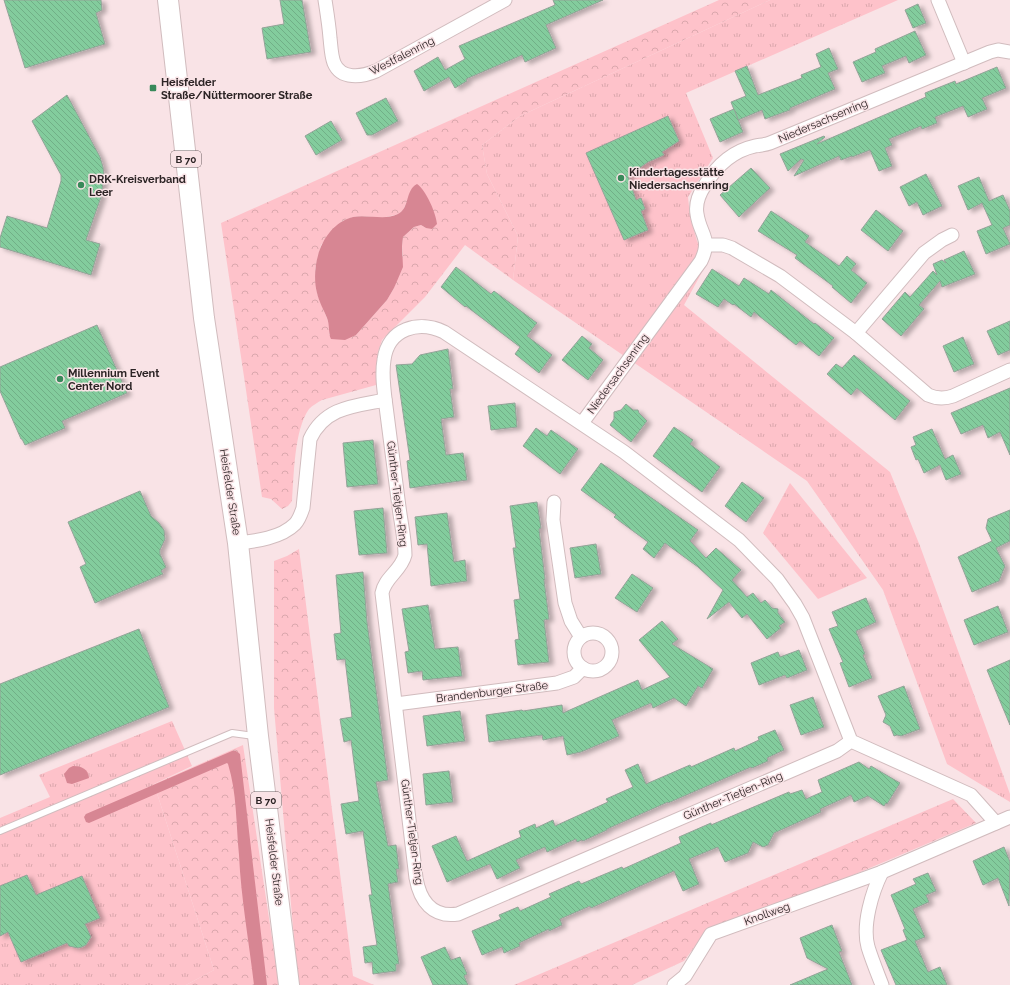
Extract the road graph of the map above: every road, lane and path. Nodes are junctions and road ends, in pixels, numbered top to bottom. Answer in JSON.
{"nodes":[{"id":1,"x":168,"y":0,"type":"edge"},
{"id":2,"x":326,"y":0,"type":"edge"},
{"id":3,"x":505,"y":0,"type":"edge"},
{"id":4,"x":938,"y":0,"type":"edge"},
{"id":5,"x":1010,"y":52,"type":"edge"},
{"id":6,"x":964,"y":63,"type":"junction"},
{"id":7,"x":952,"y":235,"type":"dead end"},
{"id":8,"x":706,"y":245,"type":"junction"},
{"id":9,"x":856,"y":333,"type":"junction"},
{"id":10,"x":1010,"y":370,"type":"edge"},
{"id":11,"x":385,"y":400,"type":"junction"},
{"id":12,"x":582,"y":423,"type":"junction"},
{"id":13,"x":554,"y":502,"type":"dead end"},
{"id":14,"x":238,"y":544,"type":"junction"},
{"id":15,"x":581,"y":637,"type":"junction"},
{"id":16,"x":583,"y":668,"type":"junction"},
{"id":17,"x":396,"y":704,"type":"junction"},
{"id":18,"x":258,"y":736,"type":"junction"},
{"id":19,"x":851,"y":741,"type":"junction"},
{"id":20,"x":1010,"y":817,"type":"edge"},
{"id":21,"x":996,"y":823,"type":"junction"},
{"id":22,"x":0,"y":831,"type":"edge"},
{"id":23,"x":882,"y":872,"type":"junction"},
{"id":24,"x":289,"y":985,"type":"edge"},
{"id":25,"x":674,"y":985,"type":"edge"},
{"id":26,"x":882,"y":985,"type":"edge"}],
"edges":[{"from":1,"to":14,"type":"main road","name":"Heisfelder Straße","number":"B 70"},
{"from":2,"to":3,"type":"street","name":"Westfalenring"},
{"from":4,"to":6,"type":"street"},
{"from":5,"to":6,"type":"street","name":"Niedersachsenring"},
{"from":6,"to":8,"type":"street","name":"Niedersachsenring"},
{"from":7,"to":9,"type":"street"},
{"from":8,"to":9,"type":"street"},
{"from":8,"to":12,"type":"street","name":"Niedersachsenring"},
{"from":9,"to":10,"type":"street"},
{"from":11,"to":12,"type":"street","name":"Günther-Tietjen-Ring"},
{"from":11,"to":14,"type":"street"},
{"from":11,"to":17,"type":"street","name":"Günther-Tietjen-Ring"},
{"from":12,"to":19,"type":"street","name":"Günther-Tietjen-Ring"},
{"from":13,"to":15,"type":"street"},
{"from":14,"to":18,"type":"main road","name":"Heisfelder Straße","number":"B 70"},
{"from":15,"to":16,"type":"street"},
{"from":15,"to":16,"type":"street"},
{"from":16,"to":17,"type":"street","name":"Brandenburger Straße"},
{"from":17,"to":19,"type":"street","name":"Günther-Tietjen-Ring"},
{"from":18,"to":22,"type":"lane"},
{"from":18,"to":24,"type":"main road","name":"Heisfelder Straße","number":"B 70"},
{"from":19,"to":21,"type":"street"},
{"from":20,"to":21,"type":"street","name":"Knollweg"},
{"from":21,"to":23,"type":"street","name":"Knollweg"},
{"from":23,"to":25,"type":"street","name":"Knollweg"},
{"from":23,"to":26,"type":"street"}]}
